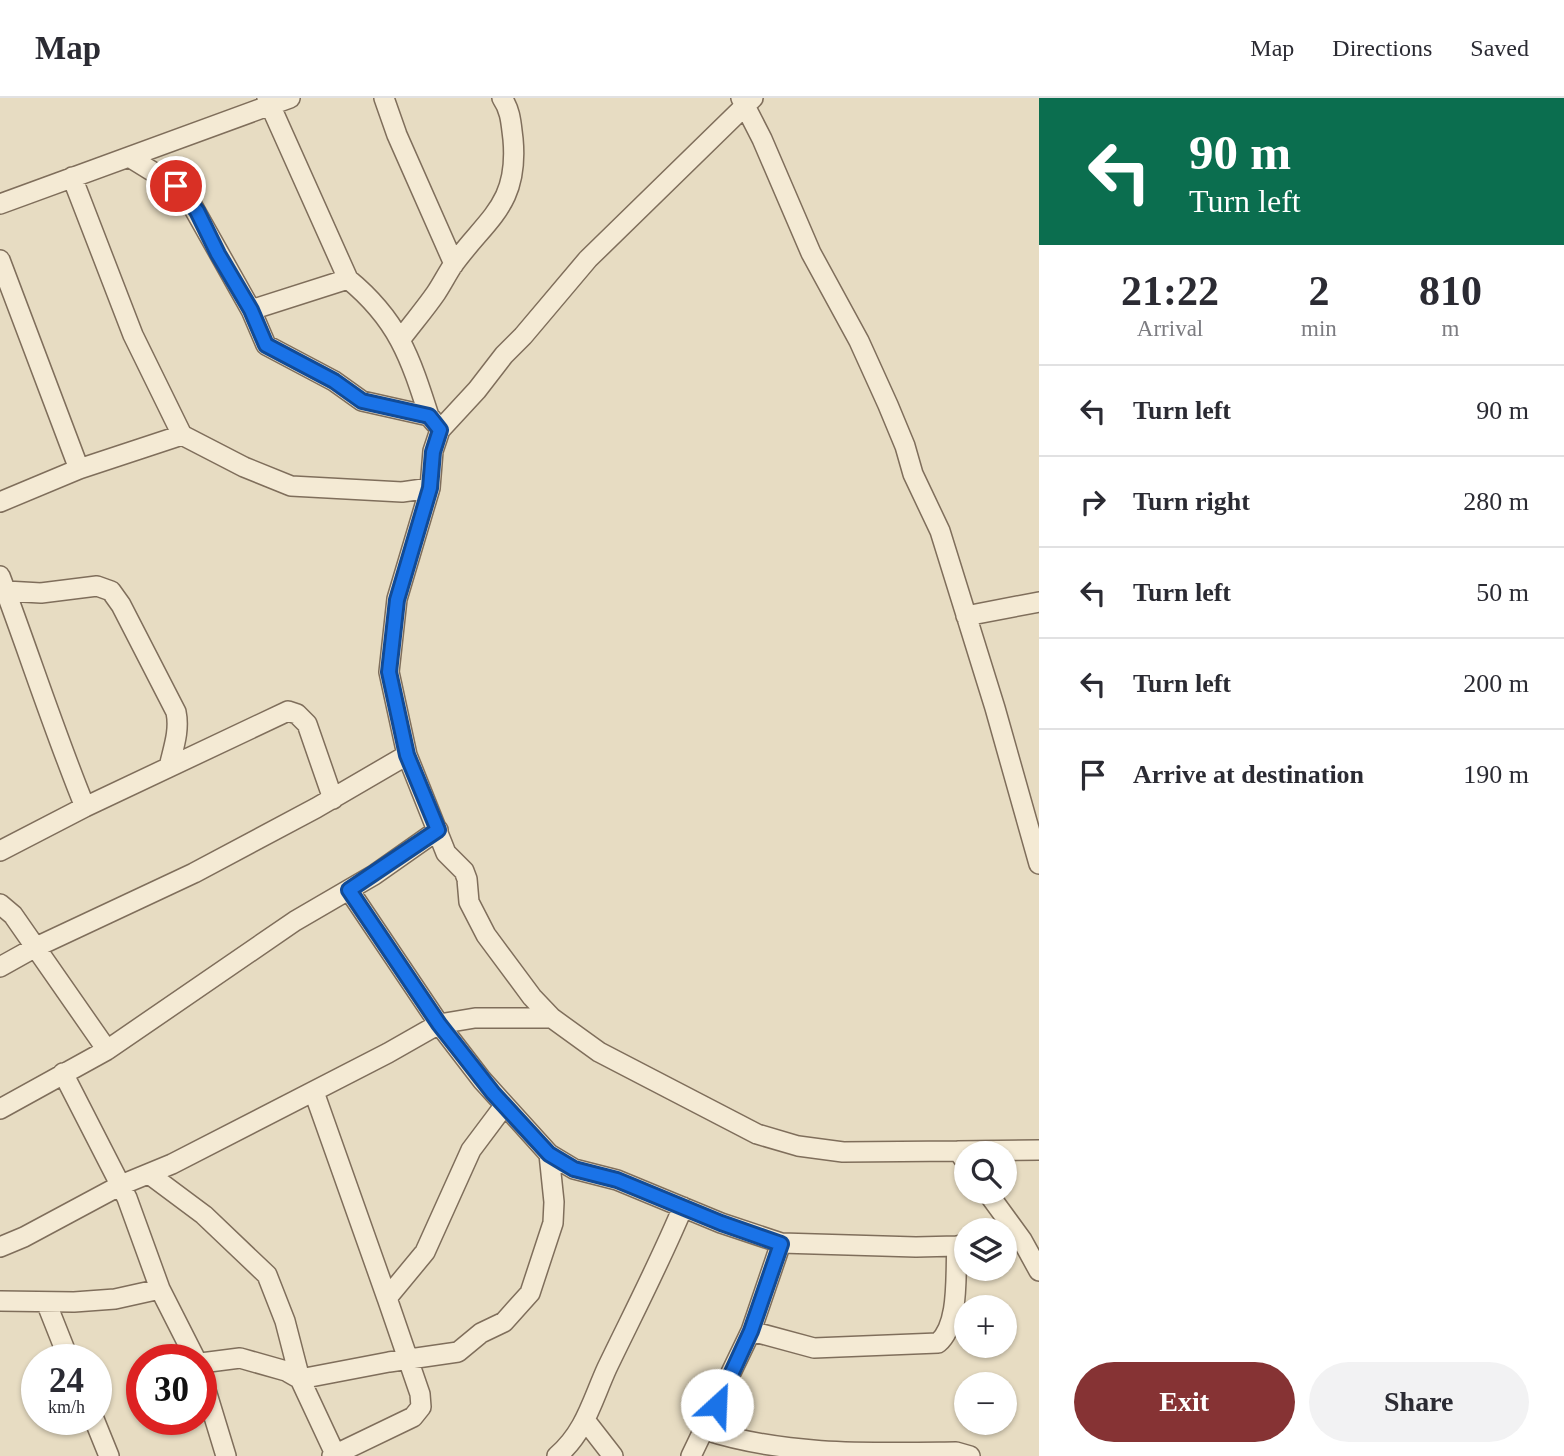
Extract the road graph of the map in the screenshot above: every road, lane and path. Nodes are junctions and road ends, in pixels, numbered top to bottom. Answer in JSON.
{"nodes":[{"id":1,"x":290,"y":98,"type":"edge"},
{"id":2,"x":384,"y":98,"type":"edge"},
{"id":3,"x":502,"y":98,"type":"edge"},
{"id":4,"x":746,"y":101,"type":"edge"},
{"id":5,"x":269,"y":102,"type":"edge"},
{"id":6,"x":129,"y":157,"type":"junction"},
{"id":7,"x":72,"y":177,"type":"junction"},
{"id":8,"x":0,"y":204,"type":"edge"},
{"id":9,"x":0,"y":260,"type":"edge"},
{"id":10,"x":454,"y":264,"type":"junction"},
{"id":11,"x":348,"y":279,"type":"junction"},
{"id":12,"x":251,"y":310,"type":"junction"},
{"id":13,"x":400,"y":340,"type":"junction"},
{"id":14,"x":434,"y":423,"type":"junction"},
{"id":15,"x":182,"y":435,"type":"junction"},
{"id":16,"x":79,"y":469,"type":"junction"},
{"id":17,"x":430,"y":488,"type":"junction"},
{"id":18,"x":0,"y":502,"type":"edge"},
{"id":19,"x":3,"y":583,"type":"edge"},
{"id":20,"x":1039,"y":602,"type":"edge"},
{"id":21,"x":966,"y":616,"type":"junction"},
{"id":22,"x":407,"y":755,"type":"junction"},
{"id":23,"x":169,"y":767,"type":"junction"},
{"id":24,"x":333,"y":799,"type":"junction"},
{"id":25,"x":86,"y":807,"type":"junction"},
{"id":26,"x":438,"y":830,"type":"junction"},
{"id":27,"x":0,"y":851,"type":"edge"},
{"id":28,"x":1039,"y":864,"type":"edge"},
{"id":29,"x":349,"y":890,"type":"junction"},
{"id":30,"x":0,"y":904,"type":"edge"},
{"id":31,"x":34,"y":947,"type":"junction"},
{"id":32,"x":0,"y":967,"type":"edge"},
{"id":33,"x":552,"y":1018,"type":"junction"},
{"id":34,"x":439,"y":1024,"type":"junction"},
{"id":35,"x":107,"y":1050,"type":"junction"},
{"id":36,"x":62,"y":1073,"type":"junction"},
{"id":37,"x":314,"y":1092,"type":"junction"},
{"id":38,"x":504,"y":1106,"type":"junction"},
{"id":39,"x":0,"y":1109,"type":"edge"},
{"id":40,"x":1039,"y":1150,"type":"edge"},
{"id":41,"x":1017,"y":1152,"type":"edge"},
{"id":42,"x":549,"y":1154,"type":"junction"},
{"id":43,"x":954,"y":1157,"type":"edge"},
{"id":44,"x":149,"y":1174,"type":"junction"},
{"id":45,"x":121,"y":1185,"type":"junction"},
{"id":46,"x":996,"y":1204,"type":"edge"},
{"id":47,"x":683,"y":1207,"type":"junction"},
{"id":48,"x":1022,"y":1240,"type":"edge"},
{"id":49,"x":781,"y":1244,"type":"junction"},
{"id":50,"x":954,"y":1245,"type":"edge"},
{"id":51,"x":0,"y":1247,"type":"edge"},
{"id":52,"x":1039,"y":1271,"type":"edge"},
{"id":53,"x":957,"y":1281,"type":"edge"},
{"id":54,"x":160,"y":1289,"type":"junction"},
{"id":55,"x":387,"y":1298,"type":"junction"},
{"id":56,"x":0,"y":1301,"type":"edge"},
{"id":57,"x":46,"y":1302,"type":"junction"},
{"id":58,"x":751,"y":1331,"type":"junction"},
{"id":59,"x":63,"y":1344,"type":"edge"},
{"id":60,"x":188,"y":1344,"type":"edge"},
{"id":61,"x":407,"y":1359,"type":"junction"},
{"id":62,"x":217,"y":1361,"type":"edge"},
{"id":63,"x":300,"y":1378,"type":"junction"},
{"id":64,"x":585,"y":1420,"type":"junction"},
{"id":65,"x":217,"y":1426,"type":"edge"},
{"id":66,"x":705,"y":1430,"type":"junction"},
{"id":67,"x":100,"y":1435,"type":"edge"},
{"id":68,"x":335,"y":1455,"type":"edge"},
{"id":69,"x":109,"y":1456,"type":"edge"},
{"id":70,"x":226,"y":1456,"type":"edge"},
{"id":71,"x":557,"y":1456,"type":"edge"},
{"id":72,"x":613,"y":1456,"type":"edge"},
{"id":73,"x":691,"y":1456,"type":"edge"},
{"id":74,"x":970,"y":1456,"type":"edge"}],
"edges":[{"from":1,"to":5,"type":"street"},
{"from":2,"to":10,"type":"street"},
{"from":3,"to":10,"type":"street"},
{"from":4,"to":14,"type":"street"},
{"from":4,"to":21,"type":"street"},
{"from":5,"to":6,"type":"street"},
{"from":5,"to":11,"type":"street"},
{"from":6,"to":7,"type":"street"},
{"from":6,"to":12,"type":"street"},
{"from":7,"to":8,"type":"street"},
{"from":7,"to":15,"type":"street"},
{"from":9,"to":16,"type":"street"},
{"from":10,"to":13,"type":"street"},
{"from":11,"to":12,"type":"street"},
{"from":11,"to":13,"type":"street"},
{"from":12,"to":14,"type":"street"},
{"from":13,"to":14,"type":"street"},
{"from":14,"to":17,"type":"street"},
{"from":15,"to":16,"type":"street"},
{"from":15,"to":17,"type":"street"},
{"from":16,"to":18,"type":"street"},
{"from":17,"to":22,"type":"street"},
{"from":19,"to":23,"type":"street"},
{"from":19,"to":25,"type":"street"},
{"from":20,"to":21,"type":"street"},
{"from":21,"to":28,"type":"street"},
{"from":22,"to":24,"type":"street"},
{"from":22,"to":26,"type":"street"},
{"from":23,"to":24,"type":"street"},
{"from":23,"to":25,"type":"street"},
{"from":24,"to":31,"type":"street"},
{"from":25,"to":27,"type":"street"},
{"from":26,"to":29,"type":"street"},
{"from":26,"to":33,"type":"street"},
{"from":29,"to":34,"type":"street"},
{"from":29,"to":35,"type":"street"},
{"from":30,"to":31,"type":"street"},
{"from":31,"to":32,"type":"street"},
{"from":31,"to":35,"type":"street"},
{"from":33,"to":34,"type":"street"},
{"from":33,"to":43,"type":"street"},
{"from":34,"to":37,"type":"street"},
{"from":34,"to":38,"type":"street"},
{"from":35,"to":36,"type":"street"},
{"from":36,"to":39,"type":"street"},
{"from":36,"to":45,"type":"street"},
{"from":37,"to":44,"type":"street"},
{"from":37,"to":55,"type":"street"},
{"from":38,"to":42,"type":"street"},
{"from":38,"to":55,"type":"street"},
{"from":40,"to":41,"type":"street"},
{"from":42,"to":47,"type":"street"},
{"from":42,"to":61,"type":"street"},
{"from":44,"to":45,"type":"street"},
{"from":44,"to":63,"type":"street"},
{"from":45,"to":51,"type":"street"},
{"from":45,"to":54,"type":"street"},
{"from":46,"to":48,"type":"street"},
{"from":47,"to":49,"type":"street"},
{"from":47,"to":64,"type":"street"},
{"from":48,"to":52,"type":"street"},
{"from":49,"to":50,"type":"street"},
{"from":49,"to":58,"type":"street"},
{"from":53,"to":58,"type":"street"},
{"from":54,"to":57,"type":"street"},
{"from":54,"to":60,"type":"street"},
{"from":55,"to":61,"type":"street"},
{"from":56,"to":57,"type":"street"},
{"from":57,"to":59,"type":"street"},
{"from":58,"to":66,"type":"street"},
{"from":61,"to":63,"type":"street"},
{"from":61,"to":68,"type":"street"},
{"from":62,"to":63,"type":"street"},
{"from":63,"to":68,"type":"street"},
{"from":64,"to":71,"type":"street"},
{"from":64,"to":72,"type":"street"},
{"from":65,"to":70,"type":"street"},
{"from":66,"to":73,"type":"street"},
{"from":66,"to":74,"type":"street"},
{"from":67,"to":69,"type":"street"}]}
